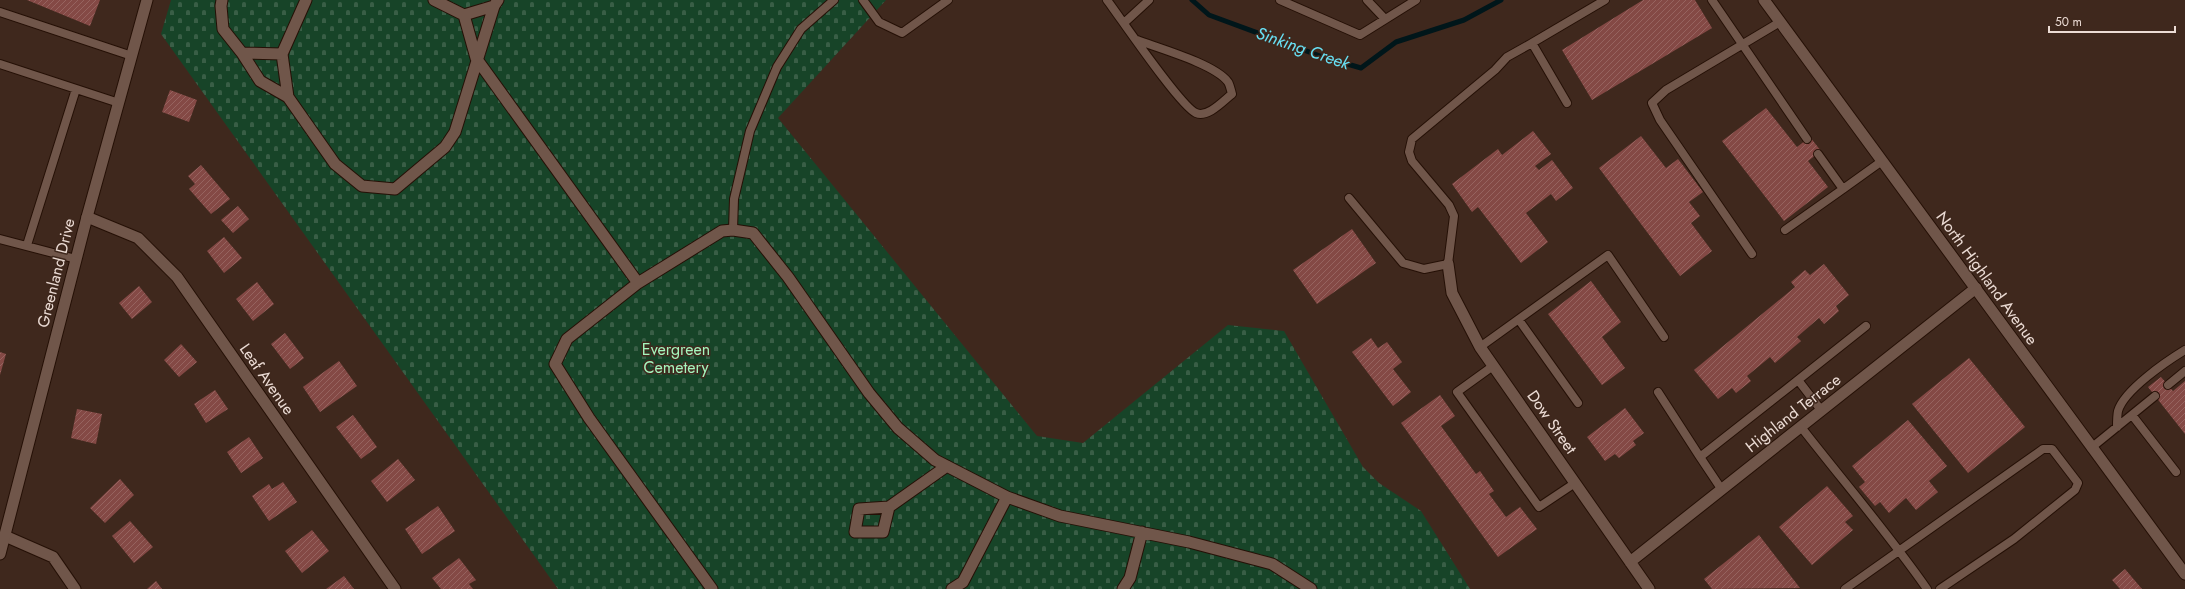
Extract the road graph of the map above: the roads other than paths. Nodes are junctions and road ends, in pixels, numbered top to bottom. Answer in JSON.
{"nodes":[{"id":1,"x":147,"y":0,"type":"edge"},
{"id":2,"x":222,"y":0,"type":"edge"},
{"id":3,"x":306,"y":0,"type":"edge"},
{"id":4,"x":434,"y":0,"type":"edge"},
{"id":5,"x":834,"y":0,"type":"edge"},
{"id":6,"x":863,"y":0,"type":"edge"},
{"id":7,"x":948,"y":0,"type":"edge"},
{"id":8,"x":1107,"y":0,"type":"edge"},
{"id":9,"x":1149,"y":0,"type":"edge"},
{"id":10,"x":1280,"y":0,"type":"edge"},
{"id":11,"x":1367,"y":0,"type":"edge"},
{"id":12,"x":1416,"y":0,"type":"edge"},
{"id":13,"x":1605,"y":0,"type":"edge"},
{"id":14,"x":1712,"y":0,"type":"edge"},
{"id":15,"x":1764,"y":0,"type":"edge"},
{"id":16,"x":496,"y":3,"type":"edge"},
{"id":17,"x":0,"y":12,"type":"edge"},
{"id":18,"x":464,"y":15,"type":"junction"},
{"id":19,"x":1385,"y":19,"type":"junction"},
{"id":20,"x":1780,"y":22,"type":"junction"},
{"id":21,"x":1124,"y":23,"type":"junction"},
{"id":22,"x":1137,"y":40,"type":"junction"},
{"id":23,"x":1532,"y":43,"type":"junction"},
{"id":24,"x":1743,"y":46,"type":"junction"},
{"id":25,"x":242,"y":53,"type":"junction"},
{"id":26,"x":282,"y":54,"type":"junction"},
{"id":27,"x":132,"y":56,"type":"junction"},
{"id":28,"x":476,"y":58,"type":"junction"},
{"id":29,"x":0,"y":64,"type":"edge"},
{"id":30,"x":76,"y":89,"type":"junction"},
{"id":31,"x":288,"y":97,"type":"junction"},
{"id":32,"x":119,"y":102,"type":"junction"},
{"id":33,"x":1566,"y":103,"type":"dead end"},
{"id":34,"x":1807,"y":139,"type":"dead end"},
{"id":35,"x":1818,"y":154,"type":"dead end"},
{"id":36,"x":1882,"y":162,"type":"junction"},
{"id":37,"x":1843,"y":189,"type":"junction"},
{"id":38,"x":1348,"y":198,"type":"dead end"},
{"id":39,"x":87,"y":217,"type":"junction"},
{"id":40,"x":733,"y":230,"type":"junction"},
{"id":41,"x":1785,"y":230,"type":"dead end"},
{"id":42,"x":0,"y":239,"type":"edge"},
{"id":43,"x":28,"y":245,"type":"junction"},
{"id":44,"x":1752,"y":254,"type":"dead end"},
{"id":45,"x":76,"y":260,"type":"junction"},
{"id":46,"x":1448,"y":264,"type":"junction"},
{"id":47,"x":638,"y":283,"type":"junction"},
{"id":48,"x":1976,"y":288,"type":"junction"},
{"id":49,"x":1519,"y":320,"type":"junction"},
{"id":50,"x":1866,"y":326,"type":"dead end"},
{"id":51,"x":1664,"y":337,"type":"dead end"},
{"id":52,"x":1480,"y":347,"type":"junction"},
{"id":53,"x":2185,"y":350,"type":"edge"},
{"id":54,"x":1493,"y":366,"type":"junction"},
{"id":55,"x":2185,"y":370,"type":"edge"},
{"id":56,"x":1798,"y":380,"type":"junction"},
{"id":57,"x":2168,"y":385,"type":"dead end"},
{"id":58,"x":1658,"y":392,"type":"dead end"},
{"id":59,"x":2155,"y":396,"type":"dead end"},
{"id":60,"x":1578,"y":403,"type":"dead end"},
{"id":61,"x":1821,"y":410,"type":"junction"},
{"id":62,"x":2132,"y":415,"type":"junction"},
{"id":63,"x":1801,"y":427,"type":"junction"},
{"id":64,"x":2117,"y":427,"type":"junction"},
{"id":65,"x":2091,"y":448,"type":"junction"},
{"id":66,"x":1700,"y":456,"type":"junction"},
{"id":67,"x":947,"y":466,"type":"junction"},
{"id":68,"x":2176,"y":472,"type":"dead end"},
{"id":69,"x":1575,"y":483,"type":"junction"},
{"id":70,"x":1722,"y":490,"type":"junction"},
{"id":71,"x":1007,"y":497,"type":"junction"},
{"id":72,"x":889,"y":507,"type":"dead end"},
{"id":73,"x":1142,"y":532,"type":"junction"},
{"id":74,"x":4,"y":536,"type":"junction"},
{"id":75,"x":1900,"y":550,"type":"junction"},
{"id":76,"x":0,"y":554,"type":"edge"},
{"id":77,"x":1630,"y":562,"type":"junction"},
{"id":78,"x":2185,"y":574,"type":"edge"},
{"id":79,"x":76,"y":589,"type":"edge"},
{"id":80,"x":395,"y":589,"type":"edge"},
{"id":81,"x":712,"y":589,"type":"edge"},
{"id":82,"x":952,"y":589,"type":"edge"},
{"id":83,"x":1123,"y":589,"type":"edge"},
{"id":84,"x":1311,"y":589,"type":"edge"},
{"id":85,"x":1649,"y":589,"type":"edge"},
{"id":86,"x":1845,"y":589,"type":"edge"},
{"id":87,"x":1927,"y":589,"type":"edge"},
{"id":88,"x":1940,"y":589,"type":"edge"}],
"edges":[{"from":1,"to":27,"type":"street","name":"Greenland Drive"},
{"from":2,"to":25,"type":"street"},
{"from":3,"to":26,"type":"street"},
{"from":4,"to":18,"type":"street"},
{"from":5,"to":40,"type":"lane"},
{"from":6,"to":7,"type":"lane"},
{"from":8,"to":21,"type":"lane"},
{"from":9,"to":21,"type":"lane"},
{"from":10,"to":19,"type":"lane"},
{"from":11,"to":19,"type":"lane"},
{"from":12,"to":19,"type":"lane"},
{"from":13,"to":23,"type":"lane"},
{"from":14,"to":24,"type":"lane"},
{"from":15,"to":20,"type":"street","name":"North Highland Avenue"},
{"from":16,"to":18,"type":"street"},
{"from":16,"to":28,"type":"street"},
{"from":17,"to":27,"type":"lane"},
{"from":18,"to":28,"type":"street"},
{"from":20,"to":24,"type":"lane"},
{"from":20,"to":36,"type":"street","name":"North Highland Avenue"},
{"from":21,"to":22,"type":"lane"},
{"from":22,"to":22,"type":"lane"},
{"from":23,"to":33,"type":"lane"},
{"from":23,"to":46,"type":"lane"},
{"from":24,"to":34,"type":"lane"},
{"from":24,"to":44,"type":"lane"},
{"from":25,"to":26,"type":"street"},
{"from":25,"to":31,"type":"street"},
{"from":26,"to":31,"type":"street"},
{"from":27,"to":32,"type":"street","name":"Greenland Drive"},
{"from":28,"to":31,"type":"street"},
{"from":28,"to":47,"type":"street"},
{"from":29,"to":30,"type":"lane"},
{"from":30,"to":32,"type":"lane"},
{"from":30,"to":43,"type":"lane"},
{"from":32,"to":39,"type":"street","name":"Greenland Drive"},
{"from":35,"to":37,"type":"lane"},
{"from":36,"to":37,"type":"lane"},
{"from":36,"to":48,"type":"street","name":"North Highland Avenue"},
{"from":37,"to":41,"type":"lane"},
{"from":38,"to":46,"type":"lane"},
{"from":39,"to":45,"type":"street","name":"Greenland Drive"},
{"from":39,"to":80,"type":"street","name":"Leaf Avenue"},
{"from":40,"to":47,"type":"street"},
{"from":40,"to":67,"type":"street"},
{"from":42,"to":43,"type":"lane"},
{"from":43,"to":45,"type":"lane"},
{"from":45,"to":74,"type":"street","name":"Greenland Drive"},
{"from":46,"to":52,"type":"street","name":"Dow Street"},
{"from":47,"to":81,"type":"street"},
{"from":48,"to":61,"type":"street","name":"Highland Terrace"},
{"from":48,"to":65,"type":"street","name":"North Highland Avenue"},
{"from":49,"to":51,"type":"lane"},
{"from":49,"to":52,"type":"lane"},
{"from":49,"to":60,"type":"lane"},
{"from":50,"to":56,"type":"lane"},
{"from":52,"to":54,"type":"street","name":"Dow Street"},
{"from":53,"to":64,"type":"lane"},
{"from":54,"to":69,"type":"street","name":"Dow Street"},
{"from":54,"to":69,"type":"lane"},
{"from":55,"to":57,"type":"lane"},
{"from":56,"to":61,"type":"lane"},
{"from":56,"to":66,"type":"lane"},
{"from":58,"to":66,"type":"lane"},
{"from":59,"to":62,"type":"lane"},
{"from":61,"to":63,"type":"street","name":"Highland Terrace"},
{"from":62,"to":64,"type":"lane"},
{"from":62,"to":68,"type":"lane"},
{"from":63,"to":70,"type":"street","name":"Highland Terrace"},
{"from":63,"to":75,"type":"lane"},
{"from":64,"to":65,"type":"lane"},
{"from":65,"to":78,"type":"street","name":"North Highland Avenue"},
{"from":66,"to":70,"type":"lane"},
{"from":67,"to":71,"type":"street"},
{"from":67,"to":72,"type":"street"},
{"from":69,"to":77,"type":"street","name":"Dow Street"},
{"from":70,"to":77,"type":"street","name":"Highland Terrace"},
{"from":71,"to":73,"type":"street"},
{"from":71,"to":82,"type":"street"},
{"from":73,"to":83,"type":"street"},
{"from":73,"to":84,"type":"street"},
{"from":74,"to":76,"type":"street","name":"Greenland Drive"},
{"from":74,"to":79,"type":"street"},
{"from":75,"to":86,"type":"lane"},
{"from":75,"to":87,"type":"lane"},
{"from":75,"to":88,"type":"lane"},
{"from":77,"to":85,"type":"street","name":"Dow Street"}]}
